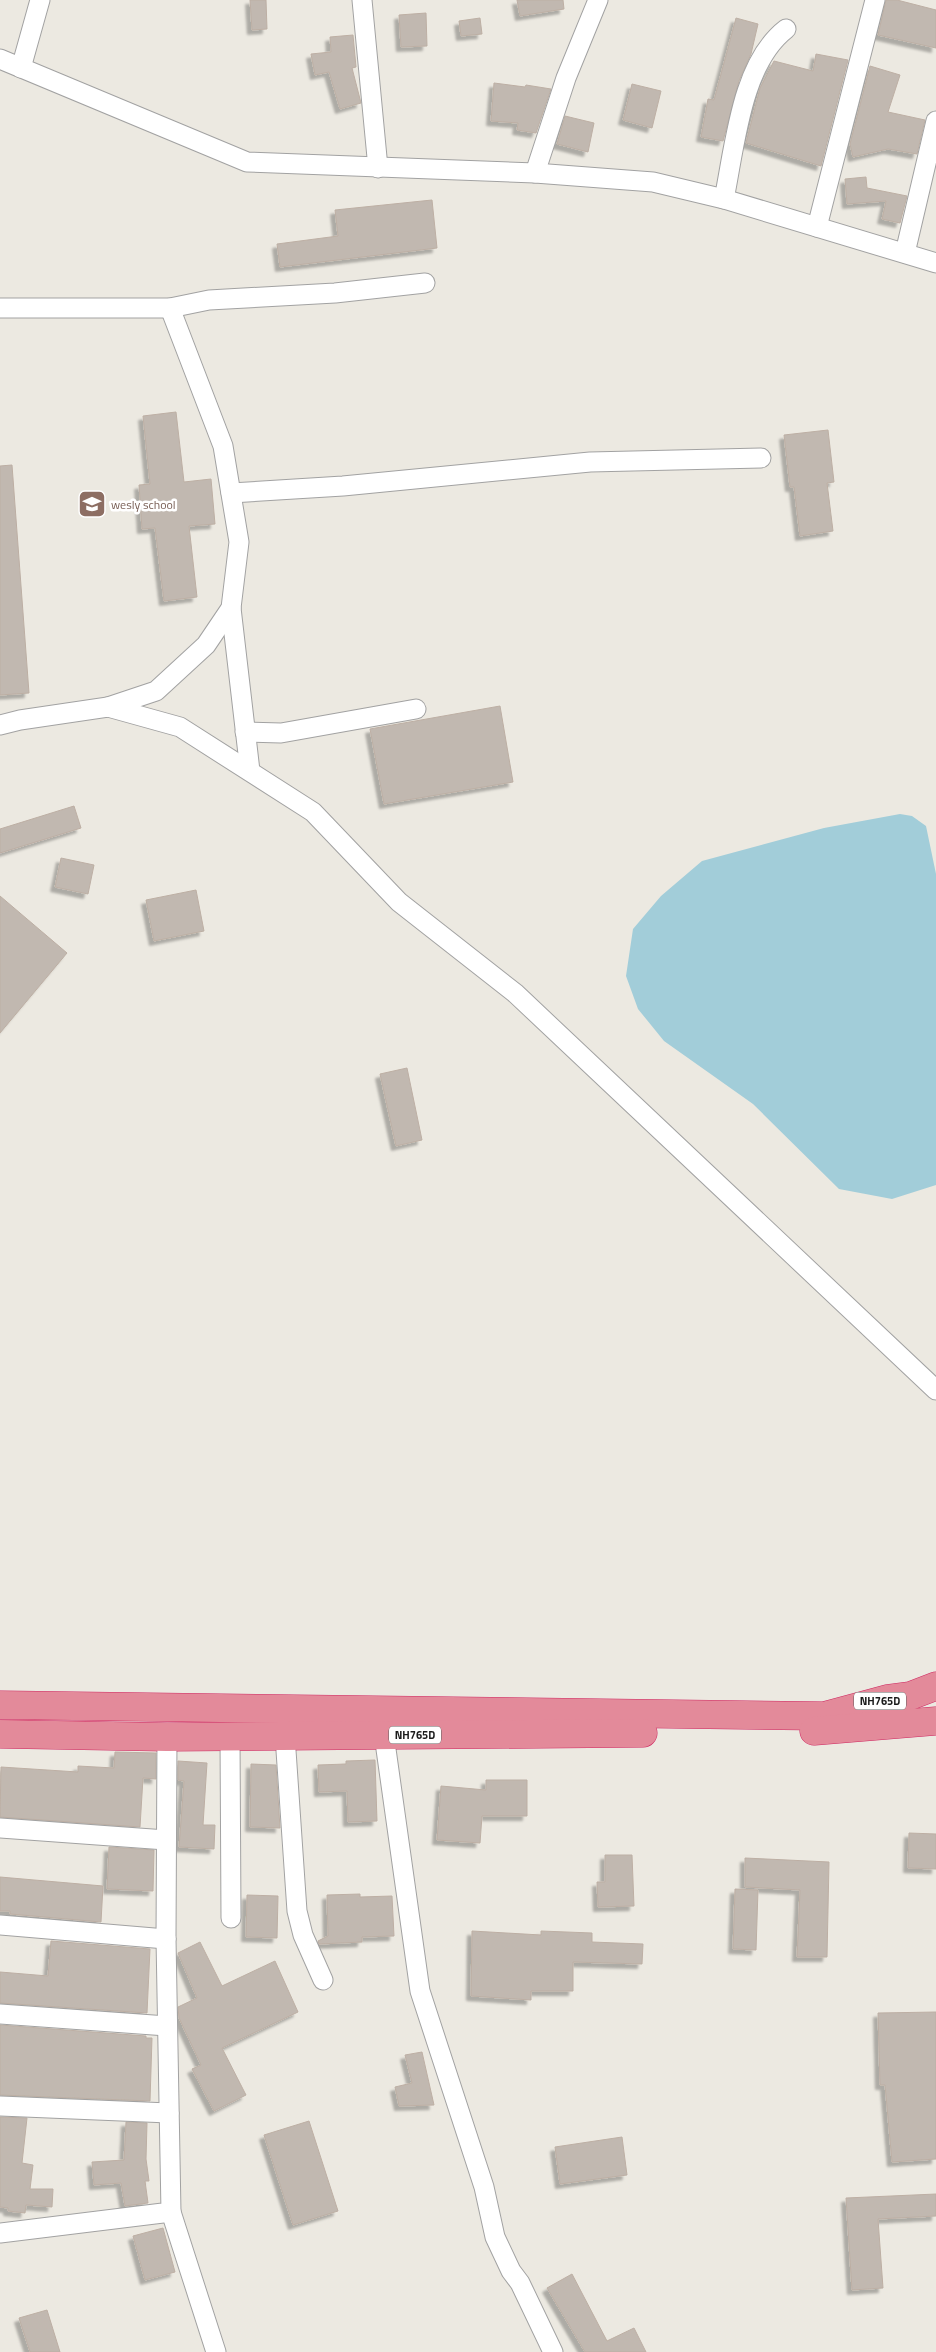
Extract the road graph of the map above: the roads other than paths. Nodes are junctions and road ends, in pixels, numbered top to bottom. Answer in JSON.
{"nodes":[{"id":1,"x":40,"y":0,"type":"edge"},
{"id":2,"x":362,"y":0,"type":"edge"},
{"id":3,"x":598,"y":0,"type":"edge"},
{"id":4,"x":875,"y":0,"type":"edge"},
{"id":5,"x":786,"y":29,"type":"dead end"},
{"id":6,"x":0,"y":60,"type":"edge"},
{"id":7,"x":21,"y":68,"type":"junction"},
{"id":8,"x":936,"y":121,"type":"edge"},
{"id":9,"x":378,"y":168,"type":"junction"},
{"id":10,"x":535,"y":174,"type":"junction"},
{"id":11,"x":724,"y":199,"type":"junction"},
{"id":12,"x":817,"y":227,"type":"junction"},
{"id":13,"x":905,"y":253,"type":"junction"},
{"id":14,"x":936,"y":262,"type":"edge"},
{"id":15,"x":425,"y":283,"type":"dead end"},
{"id":16,"x":0,"y":308,"type":"edge"},
{"id":17,"x":170,"y":308,"type":"junction"},
{"id":18,"x":761,"y":458,"type":"dead end"},
{"id":19,"x":231,"y":493,"type":"junction"},
{"id":20,"x":231,"y":608,"type":"junction"},
{"id":21,"x":108,"y":706,"type":"junction"},
{"id":22,"x":416,"y":709,"type":"dead end"},
{"id":23,"x":0,"y":725,"type":"edge"},
{"id":24,"x":246,"y":732,"type":"junction"},
{"id":25,"x":250,"y":771,"type":"junction"},
{"id":26,"x":936,"y":1390,"type":"edge"},
{"id":27,"x":936,"y":1686,"type":"edge"},
{"id":28,"x":0,"y":1705,"type":"edge"},
{"id":29,"x":936,"y":1721,"type":"edge"},
{"id":30,"x":0,"y":1734,"type":"edge"},
{"id":31,"x":384,"y":1735,"type":"junction"},
{"id":32,"x":230,"y":1736,"type":"junction"},
{"id":33,"x":285,"y":1736,"type":"junction"},
{"id":34,"x":166,"y":1737,"type":"junction"},
{"id":35,"x":0,"y":1828,"type":"edge"},
{"id":36,"x":166,"y":1840,"type":"junction"},
{"id":37,"x":231,"y":1918,"type":"dead end"},
{"id":38,"x":0,"y":1925,"type":"edge"},
{"id":39,"x":166,"y":1939,"type":"junction"},
{"id":40,"x":323,"y":1980,"type":"dead end"},
{"id":41,"x":0,"y":2014,"type":"edge"},
{"id":42,"x":167,"y":2026,"type":"junction"},
{"id":43,"x":0,"y":2106,"type":"edge"},
{"id":44,"x":169,"y":2113,"type":"junction"},
{"id":45,"x":172,"y":2212,"type":"junction"},
{"id":46,"x":0,"y":2233,"type":"edge"},
{"id":47,"x":216,"y":2352,"type":"edge"},
{"id":48,"x":553,"y":2352,"type":"edge"}],
"edges":[{"from":1,"to":7,"type":"street"},
{"from":2,"to":9,"type":"street"},
{"from":3,"to":10,"type":"street"},
{"from":4,"to":12,"type":"street"},
{"from":5,"to":11,"type":"street"},
{"from":6,"to":7,"type":"street"},
{"from":7,"to":9,"type":"street"},
{"from":8,"to":13,"type":"street"},
{"from":9,"to":10,"type":"street"},
{"from":10,"to":11,"type":"street"},
{"from":11,"to":12,"type":"street"},
{"from":12,"to":13,"type":"street"},
{"from":13,"to":14,"type":"street"},
{"from":15,"to":17,"type":"street"},
{"from":16,"to":17,"type":"street"},
{"from":17,"to":19,"type":"street"},
{"from":18,"to":19,"type":"street"},
{"from":19,"to":20,"type":"street"},
{"from":20,"to":21,"type":"street"},
{"from":20,"to":24,"type":"street"},
{"from":21,"to":23,"type":"street"},
{"from":21,"to":25,"type":"street"},
{"from":22,"to":24,"type":"street"},
{"from":24,"to":25,"type":"street"},
{"from":25,"to":26,"type":"street"},
{"from":27,"to":28,"type":"highway","number":"NH765D"},
{"from":29,"to":31,"type":"highway","number":"NH765D"},
{"from":30,"to":34,"type":"highway","number":"NH765D"},
{"from":31,"to":33,"type":"highway","number":"NH765D"},
{"from":31,"to":48,"type":"street"},
{"from":32,"to":33,"type":"highway","number":"NH765D"},
{"from":32,"to":34,"type":"highway","number":"NH765D"},
{"from":32,"to":37,"type":"street"},
{"from":33,"to":40,"type":"street"},
{"from":34,"to":36,"type":"street"},
{"from":35,"to":36,"type":"street"},
{"from":36,"to":39,"type":"street"},
{"from":38,"to":39,"type":"street"},
{"from":39,"to":42,"type":"street"},
{"from":41,"to":42,"type":"street"},
{"from":42,"to":44,"type":"street"},
{"from":43,"to":44,"type":"street"},
{"from":44,"to":45,"type":"street"},
{"from":45,"to":46,"type":"street"},
{"from":45,"to":47,"type":"street"}]}
